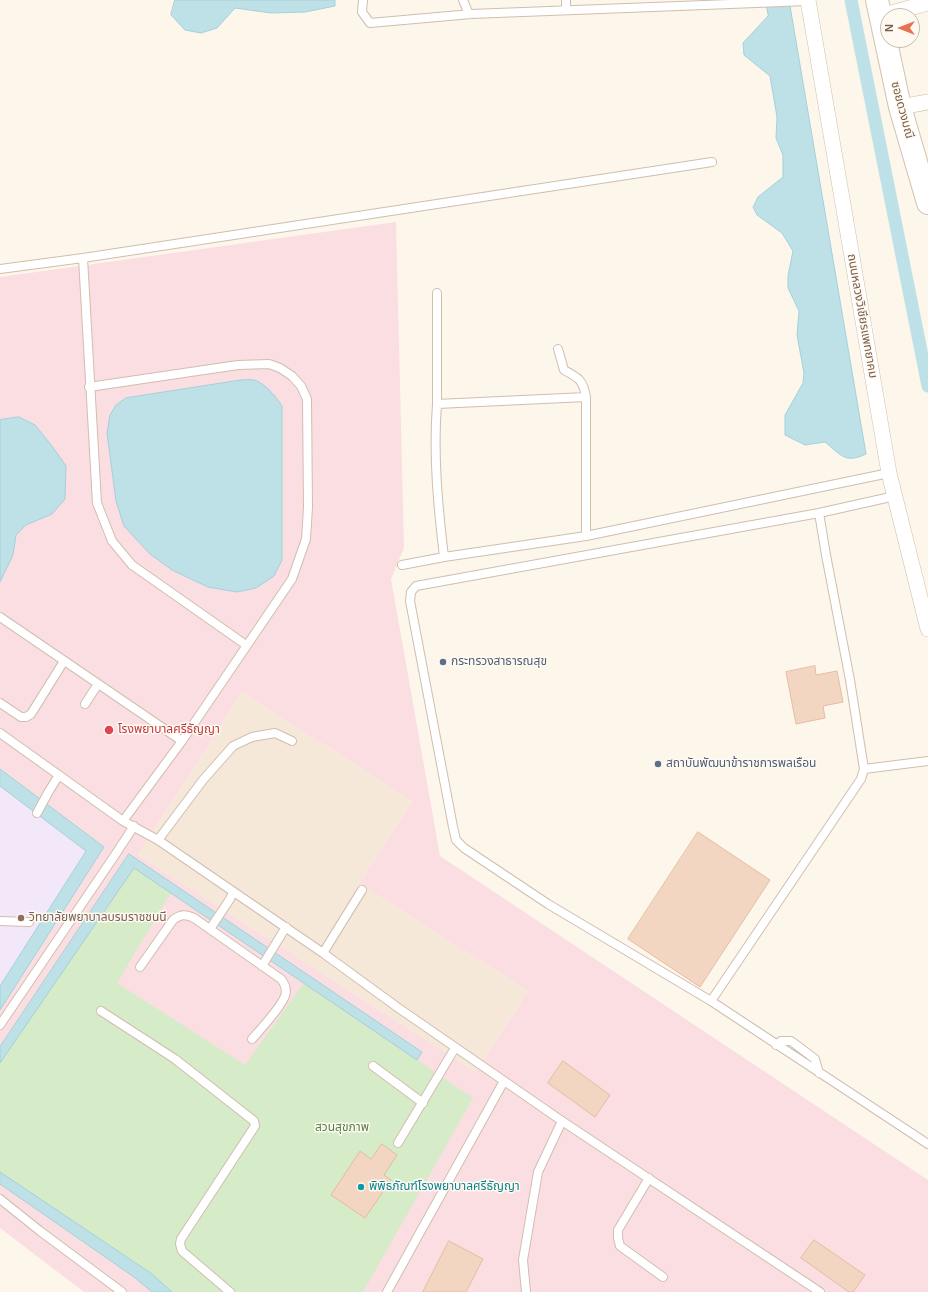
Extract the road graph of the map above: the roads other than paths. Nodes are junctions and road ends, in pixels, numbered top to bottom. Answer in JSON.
{"nodes":[{"id":1,"x":362,"y":0,"type":"edge"},
{"id":2,"x":463,"y":0,"type":"edge"},
{"id":3,"x":566,"y":0,"type":"edge"},
{"id":4,"x":808,"y":0,"type":"edge"},
{"id":5,"x":928,"y":3,"type":"edge"},
{"id":6,"x":878,"y":8,"type":"edge"},
{"id":7,"x":566,"y":10,"type":"junction"},
{"id":8,"x":471,"y":14,"type":"junction"},
{"id":9,"x":928,"y":102,"type":"edge"},
{"id":10,"x":900,"y":107,"type":"junction"},
{"id":11,"x":712,"y":162,"type":"dead end"},
{"id":12,"x":928,"y":202,"type":"edge"},
{"id":13,"x":82,"y":258,"type":"junction"},
{"id":14,"x":0,"y":269,"type":"edge"},
{"id":15,"x":437,"y":293,"type":"dead end"},
{"id":16,"x":558,"y":349,"type":"dead end"},
{"id":17,"x":89,"y":387,"type":"junction"},
{"id":18,"x":586,"y":397,"type":"junction"},
{"id":19,"x":437,"y":404,"type":"junction"},
{"id":20,"x":890,"y":474,"type":"junction"},
{"id":21,"x":895,"y":496,"type":"junction"},
{"id":22,"x":819,"y":513,"type":"junction"},
{"id":23,"x":586,"y":536,"type":"junction"},
{"id":24,"x":444,"y":557,"type":"junction"},
{"id":25,"x":402,"y":565,"type":"dead end"},
{"id":26,"x":0,"y":617,"type":"edge"},
{"id":27,"x":928,"y":629,"type":"edge"},
{"id":28,"x":246,"y":645,"type":"junction"},
{"id":29,"x":64,"y":661,"type":"junction"},
{"id":30,"x":98,"y":684,"type":"junction"},
{"id":31,"x":0,"y":703,"type":"edge"},
{"id":32,"x":85,"y":704,"type":"dead end"},
{"id":33,"x":0,"y":734,"type":"edge"},
{"id":34,"x":182,"y":741,"type":"junction"},
{"id":35,"x":292,"y":741,"type":"dead end"},
{"id":36,"x":928,"y":761,"type":"edge"},
{"id":37,"x":864,"y":769,"type":"junction"},
{"id":38,"x":58,"y":778,"type":"junction"},
{"id":39,"x":37,"y":813,"type":"dead end"},
{"id":40,"x":123,"y":821,"type":"junction"},
{"id":41,"x":134,"y":826,"type":"junction"},
{"id":42,"x":158,"y":840,"type":"junction"},
{"id":43,"x":362,"y":890,"type":"dead end"},
{"id":44,"x":233,"y":892,"type":"junction"},
{"id":45,"x":0,"y":921,"type":"edge"},
{"id":46,"x":29,"y":922,"type":"dead end"},
{"id":47,"x":211,"y":927,"type":"junction"},
{"id":48,"x":286,"y":927,"type":"junction"},
{"id":49,"x":323,"y":953,"type":"junction"},
{"id":50,"x":264,"y":963,"type":"junction"},
{"id":51,"x":140,"y":967,"type":"dead end"},
{"id":52,"x":710,"y":1001,"type":"junction"},
{"id":53,"x":101,"y":1011,"type":"dead end"},
{"id":54,"x":0,"y":1025,"type":"edge"},
{"id":55,"x":252,"y":1039,"type":"dead end"},
{"id":56,"x":776,"y":1045,"type":"junction"},
{"id":57,"x":455,"y":1048,"type":"junction"},
{"id":58,"x":373,"y":1066,"type":"dead end"},
{"id":59,"x":819,"y":1073,"type":"junction"},
{"id":60,"x":504,"y":1081,"type":"junction"},
{"id":61,"x":423,"y":1103,"type":"junction"},
{"id":62,"x":562,"y":1120,"type":"junction"},
{"id":63,"x":398,"y":1143,"type":"dead end"},
{"id":64,"x":928,"y":1144,"type":"edge"},
{"id":65,"x":649,"y":1178,"type":"junction"},
{"id":66,"x":0,"y":1200,"type":"edge"},
{"id":67,"x":663,"y":1276,"type":"dead end"},
{"id":68,"x":122,"y":1292,"type":"edge"},
{"id":69,"x":230,"y":1292,"type":"edge"},
{"id":70,"x":387,"y":1292,"type":"edge"},
{"id":71,"x":526,"y":1292,"type":"edge"},
{"id":72,"x":820,"y":1292,"type":"edge"}],
"edges":[{"from":1,"to":8,"type":"lane"},
{"from":2,"to":8,"type":"lane"},
{"from":3,"to":7,"type":"lane"},
{"from":4,"to":7,"type":"lane"},
{"from":4,"to":20,"type":"street","name":"ถนนหลวงวิเชียรแพทยาคม"},
{"from":5,"to":6,"type":"street"},
{"from":6,"to":10,"type":"street","name":"ซอยดวงมณี"},
{"from":7,"to":8,"type":"lane"},
{"from":9,"to":10,"type":"street"},
{"from":10,"to":12,"type":"street","name":"ซอยดวงมณี"},
{"from":11,"to":13,"type":"lane"},
{"from":13,"to":14,"type":"lane"},
{"from":13,"to":17,"type":"lane"},
{"from":15,"to":19,"type":"lane"},
{"from":16,"to":18,"type":"lane"},
{"from":17,"to":28,"type":"lane"},
{"from":17,"to":28,"type":"lane"},
{"from":18,"to":19,"type":"lane"},
{"from":18,"to":23,"type":"lane"},
{"from":19,"to":24,"type":"lane"},
{"from":20,"to":21,"type":"street","name":"ถนนหลวงวิเชียรแพทยาคม"},
{"from":20,"to":23,"type":"lane"},
{"from":21,"to":22,"type":"lane"},
{"from":21,"to":27,"type":"street","name":"ถนนหลวงวิเชียรแพทยาคม"},
{"from":22,"to":37,"type":"lane"},
{"from":22,"to":52,"type":"lane"},
{"from":23,"to":24,"type":"lane"},
{"from":24,"to":25,"type":"lane"},
{"from":26,"to":29,"type":"lane"},
{"from":28,"to":34,"type":"lane"},
{"from":29,"to":30,"type":"lane"},
{"from":29,"to":31,"type":"lane"},
{"from":30,"to":32,"type":"lane"},
{"from":30,"to":34,"type":"lane"},
{"from":33,"to":38,"type":"lane"},
{"from":34,"to":40,"type":"lane"},
{"from":35,"to":42,"type":"lane"},
{"from":36,"to":37,"type":"lane"},
{"from":37,"to":52,"type":"lane"},
{"from":38,"to":39,"type":"lane"},
{"from":38,"to":40,"type":"lane"},
{"from":40,"to":41,"type":"lane"},
{"from":41,"to":42,"type":"lane"},
{"from":41,"to":54,"type":"lane"},
{"from":42,"to":44,"type":"lane"},
{"from":43,"to":49,"type":"lane"},
{"from":44,"to":47,"type":"lane"},
{"from":44,"to":48,"type":"lane"},
{"from":45,"to":46,"type":"lane"},
{"from":47,"to":50,"type":"lane"},
{"from":47,"to":51,"type":"lane"},
{"from":48,"to":49,"type":"lane"},
{"from":48,"to":50,"type":"lane"},
{"from":49,"to":57,"type":"lane"},
{"from":50,"to":55,"type":"lane"},
{"from":52,"to":56,"type":"lane"},
{"from":53,"to":69,"type":"lane"},
{"from":56,"to":59,"type":"lane"},
{"from":56,"to":59,"type":"lane"},
{"from":57,"to":60,"type":"lane"},
{"from":57,"to":61,"type":"lane"},
{"from":58,"to":61,"type":"lane"},
{"from":59,"to":64,"type":"lane"},
{"from":60,"to":62,"type":"lane"},
{"from":60,"to":70,"type":"lane"},
{"from":61,"to":63,"type":"lane"},
{"from":62,"to":65,"type":"lane"},
{"from":62,"to":71,"type":"lane"},
{"from":65,"to":67,"type":"lane"},
{"from":65,"to":72,"type":"lane"},
{"from":66,"to":68,"type":"lane"}]}
